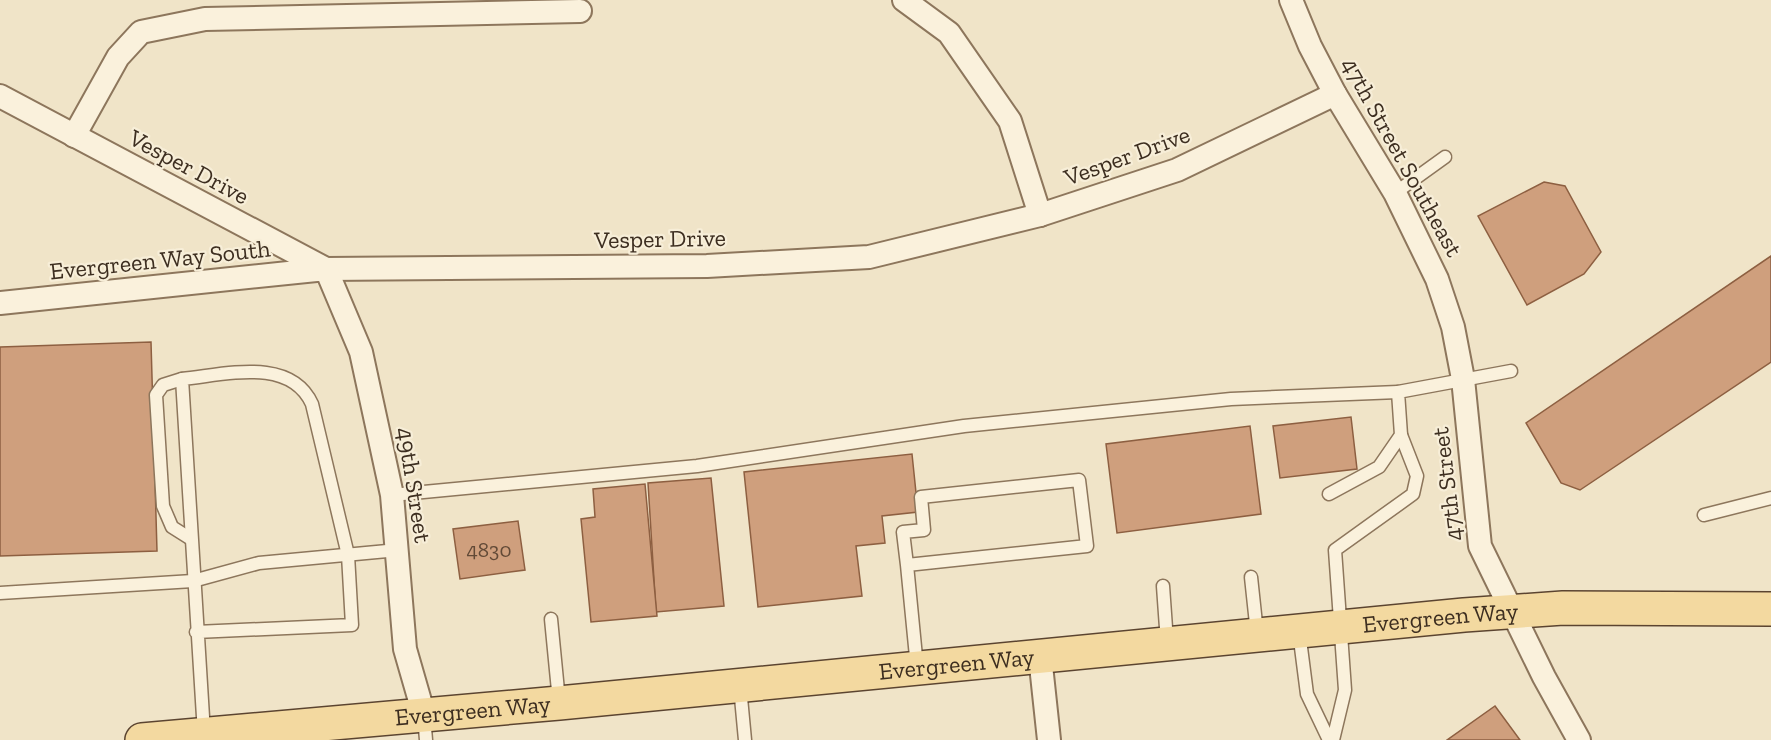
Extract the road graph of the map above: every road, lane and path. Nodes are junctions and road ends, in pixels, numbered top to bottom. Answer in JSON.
{"nodes":[{"id":1,"x":904,"y":0,"type":"edge"},
{"id":2,"x":1291,"y":0,"type":"edge"},
{"id":3,"x":580,"y":11,"type":"dead end"},
{"id":4,"x":1335,"y":94,"type":"junction"},
{"id":5,"x":0,"y":96,"type":"edge"},
{"id":6,"x":74,"y":136,"type":"junction"},
{"id":7,"x":1445,"y":158,"type":"dead end"},
{"id":8,"x":1395,"y":193,"type":"junction"},
{"id":9,"x":1040,"y":215,"type":"junction"},
{"id":10,"x":326,"y":269,"type":"junction"},
{"id":11,"x":0,"y":303,"type":"edge"},
{"id":12,"x":1511,"y":372,"type":"dead end"},
{"id":13,"x":182,"y":379,"type":"junction"},
{"id":14,"x":1463,"y":379,"type":"junction"},
{"id":15,"x":1398,"y":392,"type":"junction"},
{"id":16,"x":1401,"y":435,"type":"junction"},
{"id":17,"x":1329,"y":494,"type":"dead end"},
{"id":18,"x":392,"y":495,"type":"junction"},
{"id":19,"x":1771,"y":498,"type":"edge"},
{"id":20,"x":1704,"y":514,"type":"dead end"},
{"id":21,"x":191,"y":539,"type":"junction"},
{"id":22,"x":398,"y":550,"type":"junction"},
{"id":23,"x":348,"y":555,"type":"junction"},
{"id":24,"x":907,"y":565,"type":"junction"},
{"id":25,"x":1251,"y":577,"type":"dead end"},
{"id":26,"x":193,"y":581,"type":"junction"},
{"id":27,"x":1163,"y":586,"type":"dead end"},
{"id":28,"x":0,"y":593,"type":"edge"},
{"id":29,"x":1771,"y":609,"type":"edge"},
{"id":30,"x":1512,"y":611,"type":"junction"},
{"id":31,"x":551,"y":619,"type":"dead end"},
{"id":32,"x":1342,"y":626,"type":"junction"},
{"id":33,"x":1299,"y":630,"type":"junction"},
{"id":34,"x":196,"y":632,"type":"junction"},
{"id":35,"x":1257,"y":635,"type":"junction"},
{"id":36,"x":1168,"y":644,"type":"junction"},
{"id":37,"x":1040,"y":656,"type":"junction"},
{"id":38,"x":918,"y":668,"type":"junction"},
{"id":39,"x":740,"y":685,"type":"junction"},
{"id":40,"x":559,"y":703,"type":"junction"},
{"id":41,"x":425,"y":728,"type":"edge"},
{"id":42,"x":204,"y":737,"type":"edge"},
{"id":43,"x":156,"y":739,"type":"edge"},
{"id":44,"x":745,"y":740,"type":"edge"},
{"id":45,"x":1048,"y":740,"type":"edge"},
{"id":46,"x":1331,"y":740,"type":"edge"},
{"id":47,"x":1579,"y":740,"type":"edge"}],
"edges":[{"from":1,"to":9,"type":"street"},
{"from":2,"to":4,"type":"street","name":"47th Street Southeast"},
{"from":3,"to":6,"type":"street"},
{"from":4,"to":8,"type":"street","name":"47th Street Southeast"},
{"from":4,"to":9,"type":"street","name":"Vesper Drive"},
{"from":5,"to":6,"type":"street","name":"Vesper Drive"},
{"from":6,"to":10,"type":"street","name":"Vesper Drive"},
{"from":7,"to":8,"type":"lane"},
{"from":8,"to":14,"type":"street","name":"47th Street Southeast"},
{"from":9,"to":10,"type":"street","name":"Vesper Drive"},
{"from":10,"to":11,"type":"street","name":"Evergreen Way South"},
{"from":10,"to":18,"type":"street","name":"49th Street"},
{"from":12,"to":14,"type":"lane"},
{"from":13,"to":21,"type":"lane"},
{"from":13,"to":21,"type":"lane"},
{"from":13,"to":23,"type":"lane"},
{"from":14,"to":15,"type":"lane"},
{"from":14,"to":30,"type":"street","name":"47th Street"},
{"from":15,"to":16,"type":"lane"},
{"from":15,"to":18,"type":"lane"},
{"from":16,"to":17,"type":"lane"},
{"from":16,"to":32,"type":"lane"},
{"from":18,"to":22,"type":"street","name":"49th Street"},
{"from":19,"to":20,"type":"lane"},
{"from":21,"to":26,"type":"lane"},
{"from":22,"to":23,"type":"lane"},
{"from":22,"to":41,"type":"street","name":"49th Street"},
{"from":23,"to":26,"type":"lane"},
{"from":23,"to":34,"type":"lane"},
{"from":24,"to":24,"type":"lane"},
{"from":24,"to":38,"type":"lane"},
{"from":25,"to":35,"type":"lane"},
{"from":26,"to":28,"type":"lane"},
{"from":26,"to":34,"type":"lane"},
{"from":27,"to":36,"type":"lane"},
{"from":29,"to":30,"type":"main road","name":"Evergreen Way"},
{"from":30,"to":32,"type":"main road","name":"Evergreen Way"},
{"from":30,"to":47,"type":"street","name":"47th Street"},
{"from":31,"to":40,"type":"lane"},
{"from":32,"to":33,"type":"main road","name":"Evergreen Way"},
{"from":32,"to":46,"type":"lane"},
{"from":33,"to":35,"type":"main road","name":"Evergreen Way"},
{"from":33,"to":46,"type":"lane"},
{"from":34,"to":42,"type":"lane"},
{"from":35,"to":36,"type":"main road","name":"Evergreen Way"},
{"from":36,"to":37,"type":"main road","name":"Evergreen Way"},
{"from":37,"to":38,"type":"main road","name":"Evergreen Way"},
{"from":37,"to":45,"type":"street"},
{"from":38,"to":39,"type":"main road","name":"Evergreen Way"},
{"from":39,"to":40,"type":"main road","name":"Evergreen Way"},
{"from":39,"to":44,"type":"lane"},
{"from":40,"to":41,"type":"main road","name":"Evergreen Way"},
{"from":41,"to":42,"type":"main road","name":"Evergreen Way"},
{"from":42,"to":43,"type":"main road","name":"Evergreen Way"}]}
